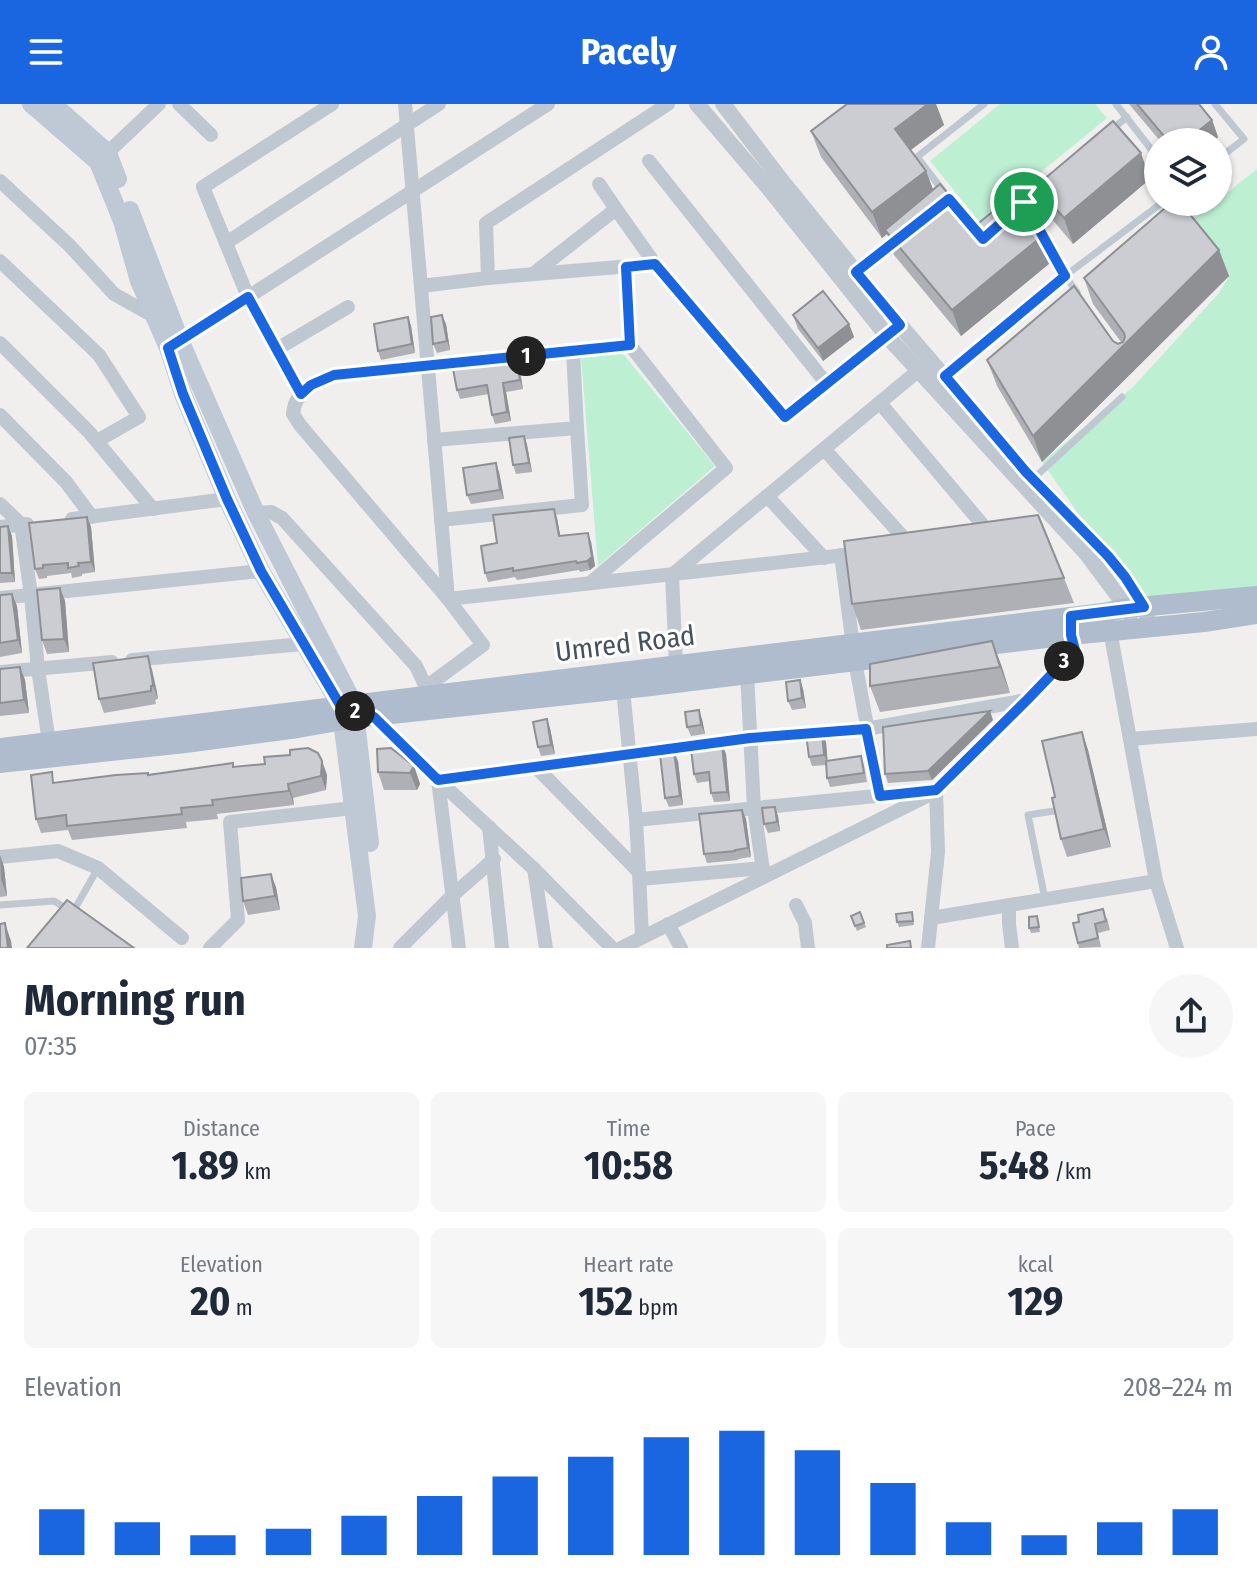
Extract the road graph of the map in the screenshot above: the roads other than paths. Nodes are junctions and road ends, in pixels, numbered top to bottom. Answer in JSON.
{"nodes":[{"id":1,"x":31,"y":104,"type":"edge"},
{"id":2,"x":53,"y":104,"type":"edge"},
{"id":3,"x":159,"y":104,"type":"edge"},
{"id":4,"x":179,"y":104,"type":"edge"},
{"id":5,"x":332,"y":104,"type":"edge"},
{"id":6,"x":405,"y":104,"type":"edge"},
{"id":7,"x":439,"y":104,"type":"edge"},
{"id":8,"x":548,"y":104,"type":"edge"},
{"id":9,"x":668,"y":104,"type":"edge"},
{"id":10,"x":697,"y":104,"type":"edge"},
{"id":11,"x":723,"y":104,"type":"edge"},
{"id":12,"x":984,"y":104,"type":"edge"},
{"id":13,"x":1116,"y":104,"type":"edge"},
{"id":14,"x":1215,"y":104,"type":"edge"},
{"id":15,"x":1127,"y":117,"type":"junction"},
{"id":16,"x":407,"y":124,"type":"junction"},
{"id":17,"x":211,"y":135,"type":"dead end"},
{"id":18,"x":1104,"y":136,"type":"edge"},
{"id":19,"x":1144,"y":139,"type":"edge"},
{"id":20,"x":1232,"y":148,"type":"edge"},
{"id":21,"x":103,"y":157,"type":"junction"},
{"id":22,"x":649,"y":161,"type":"dead end"},
{"id":23,"x":0,"y":181,"type":"edge"},
{"id":24,"x":1047,"y":183,"type":"edge"},
{"id":25,"x":599,"y":184,"type":"dead end"},
{"id":26,"x":413,"y":192,"type":"junction"},
{"id":27,"x":949,"y":199,"type":"edge"},
{"id":28,"x":1024,"y":202,"type":"junction"},
{"id":29,"x":616,"y":209,"type":"junction"},
{"id":30,"x":1014,"y":211,"type":"edge"},
{"id":31,"x":1144,"y":216,"type":"edge"},
{"id":32,"x":901,"y":236,"type":"edge"},
{"id":33,"x":226,"y":243,"type":"junction"},
{"id":34,"x":0,"y":261,"type":"edge"},
{"id":35,"x":655,"y":264,"type":"junction"},
{"id":36,"x":626,"y":267,"type":"junction"},
{"id":37,"x":856,"y":272,"type":"junction"},
{"id":38,"x":532,"y":275,"type":"junction"},
{"id":39,"x":1065,"y":276,"type":"junction"},
{"id":40,"x":488,"y":278,"type":"junction"},
{"id":41,"x":421,"y":286,"type":"junction"},
{"id":42,"x":248,"y":297,"type":"junction"},
{"id":43,"x":1083,"y":301,"type":"edge"},
{"id":44,"x":348,"y":307,"type":"dead end"},
{"id":45,"x":155,"y":317,"type":"junction"},
{"id":46,"x":893,"y":330,"type":"junction"},
{"id":47,"x":0,"y":343,"type":"edge"},
{"id":48,"x":174,"y":344,"type":"junction"},
{"id":49,"x":630,"y":345,"type":"junction"},
{"id":50,"x":277,"y":349,"type":"junction"},
{"id":51,"x":573,"y":351,"type":"junction"},
{"id":52,"x":427,"y":366,"type":"junction"},
{"id":53,"x":919,"y":370,"type":"junction"},
{"id":54,"x":945,"y":376,"type":"junction"},
{"id":55,"x":826,"y":383,"type":"junction"},
{"id":56,"x":301,"y":394,"type":"junction"},
{"id":57,"x":1122,"y":397,"type":"dead end"},
{"id":58,"x":880,"y":403,"type":"junction"},
{"id":59,"x":0,"y":415,"type":"edge"},
{"id":60,"x":577,"y":428,"type":"junction"},
{"id":61,"x":434,"y":440,"type":"junction"},
{"id":62,"x":97,"y":441,"type":"junction"},
{"id":63,"x":824,"y":449,"type":"junction"},
{"id":64,"x":1033,"y":479,"type":"junction"},
{"id":65,"x":767,"y":496,"type":"junction"},
{"id":66,"x":227,"y":499,"type":"junction"},
{"id":67,"x":0,"y":504,"type":"edge"},
{"id":68,"x":153,"y":509,"type":"junction"},
{"id":69,"x":256,"y":513,"type":"junction"},
{"id":70,"x":92,"y":517,"type":"junction"},
{"id":71,"x":63,"y":520,"type":"edge"},
{"id":72,"x":441,"y":520,"type":"junction"},
{"id":73,"x":28,"y":524,"type":"junction"},
{"id":74,"x":0,"y":527,"type":"edge"},
{"id":75,"x":992,"y":536,"type":"edge"},
{"id":76,"x":841,"y":555,"type":"junction"},
{"id":77,"x":824,"y":558,"type":"junction"},
{"id":78,"x":261,"y":571,"type":"junction"},
{"id":79,"x":672,"y":575,"type":"junction"},
{"id":80,"x":590,"y":583,"type":"junction"},
{"id":81,"x":31,"y":595,"type":"junction"},
{"id":82,"x":1257,"y":596,"type":"edge"},
{"id":83,"x":0,"y":598,"type":"edge"},
{"id":84,"x":448,"y":599,"type":"junction"},
{"id":85,"x":1257,"y":614,"type":"edge"},
{"id":86,"x":1129,"y":619,"type":"junction"},
{"id":87,"x":1071,"y":626,"type":"junction"},
{"id":88,"x":303,"y":644,"type":"junction"},
{"id":89,"x":853,"y":652,"type":"junction"},
{"id":90,"x":676,"y":665,"type":"junction"},
{"id":91,"x":38,"y":669,"type":"junction"},
{"id":92,"x":0,"y":672,"type":"edge"},
{"id":93,"x":747,"y":673,"type":"junction"},
{"id":94,"x":623,"y":689,"type":"junction"},
{"id":95,"x":427,"y":698,"type":"junction"},
{"id":96,"x":1027,"y":700,"type":"junction"},
{"id":97,"x":356,"y":711,"type":"junction"},
{"id":98,"x":866,"y":729,"type":"junction"},
{"id":99,"x":1257,"y":729,"type":"edge"},
{"id":100,"x":750,"y":738,"type":"junction"},
{"id":101,"x":1130,"y":739,"type":"junction"},
{"id":102,"x":0,"y":748,"type":"edge"},
{"id":103,"x":50,"y":750,"type":"junction"},
{"id":104,"x":629,"y":755,"type":"junction"},
{"id":105,"x":0,"y":763,"type":"edge"},
{"id":106,"x":536,"y":767,"type":"junction"},
{"id":107,"x":438,"y":780,"type":"junction"},
{"id":108,"x":936,"y":790,"type":"junction"},
{"id":109,"x":880,"y":796,"type":"junction"},
{"id":110,"x":353,"y":808,"type":"junction"},
{"id":111,"x":754,"y":808,"type":"junction"},
{"id":112,"x":1054,"y":811,"type":"edge"},
{"id":113,"x":636,"y":820,"type":"junction"},
{"id":114,"x":489,"y":827,"type":"junction"},
{"id":115,"x":0,"y":857,"type":"edge"},
{"id":116,"x":494,"y":859,"type":"junction"},
{"id":117,"x":98,"y":868,"type":"junction"},
{"id":118,"x":534,"y":869,"type":"junction"},
{"id":119,"x":763,"y":873,"type":"junction"},
{"id":120,"x":639,"y":875,"type":"junction"},
{"id":121,"x":1156,"y":881,"type":"junction"},
{"id":122,"x":453,"y":895,"type":"junction"},
{"id":123,"x":1045,"y":899,"type":"junction"},
{"id":124,"x":0,"y":905,"type":"edge"},
{"id":125,"x":796,"y":905,"type":"dead end"},
{"id":126,"x":1009,"y":905,"type":"junction"},
{"id":127,"x":72,"y":912,"type":"junction"},
{"id":128,"x":931,"y":918,"type":"junction"},
{"id":129,"x":63,"y":924,"type":"edge"},
{"id":130,"x":668,"y":924,"type":"junction"},
{"id":131,"x":642,"y":937,"type":"junction"},
{"id":132,"x":182,"y":938,"type":"dead end"},
{"id":133,"x":210,"y":948,"type":"edge"},
{"id":134,"x":363,"y":948,"type":"edge"},
{"id":135,"x":376,"y":948,"type":"edge"},
{"id":136,"x":400,"y":948,"type":"edge"},
{"id":137,"x":459,"y":948,"type":"edge"},
{"id":138,"x":502,"y":948,"type":"edge"},
{"id":139,"x":546,"y":948,"type":"edge"},
{"id":140,"x":612,"y":948,"type":"edge"},
{"id":141,"x":621,"y":948,"type":"edge"},
{"id":142,"x":681,"y":948,"type":"edge"},
{"id":143,"x":808,"y":948,"type":"edge"},
{"id":144,"x":928,"y":948,"type":"edge"},
{"id":145,"x":1012,"y":948,"type":"edge"},
{"id":146,"x":1177,"y":948,"type":"edge"}],
"edges":[{"from":1,"to":21,"type":"main road"},
{"from":2,"to":21,"type":"main road"},
{"from":3,"to":21,"type":"street"},
{"from":4,"to":17,"type":"street"},
{"from":5,"to":33,"type":"street"},
{"from":6,"to":16,"type":"street"},
{"from":7,"to":16,"type":"street"},
{"from":8,"to":26,"type":"street"},
{"from":9,"to":40,"type":"street"},
{"from":10,"to":46,"type":"street"},
{"from":11,"to":37,"type":"street"},
{"from":12,"to":27,"type":"lane"},
{"from":13,"to":15,"type":"lane"},
{"from":14,"to":20,"type":"lane"},
{"from":15,"to":18,"type":"lane"},
{"from":15,"to":19,"type":"lane"},
{"from":16,"to":26,"type":"street"},
{"from":16,"to":33,"type":"street"},
{"from":21,"to":45,"type":"main road"},
{"from":21,"to":48,"type":"main road"},
{"from":22,"to":55,"type":"street"},
{"from":23,"to":45,"type":"street"},
{"from":24,"to":28,"type":"lane"},
{"from":25,"to":29,"type":"street"},
{"from":26,"to":41,"type":"street"},
{"from":26,"to":42,"type":"street"},
{"from":28,"to":30,"type":"lane"},
{"from":28,"to":39,"type":"lane"},
{"from":29,"to":35,"type":"street"},
{"from":29,"to":38,"type":"street"},
{"from":31,"to":39,"type":"lane"},
{"from":32,"to":37,"type":"lane"},
{"from":33,"to":42,"type":"street"},
{"from":34,"to":62,"type":"street"},
{"from":35,"to":36,"type":"street"},
{"from":35,"to":55,"type":"street"},
{"from":36,"to":38,"type":"street"},
{"from":36,"to":49,"type":"street"},
{"from":37,"to":46,"type":"street"},
{"from":38,"to":40,"type":"street"},
{"from":39,"to":43,"type":"lane"},
{"from":39,"to":54,"type":"lane"},
{"from":40,"to":41,"type":"street"},
{"from":41,"to":52,"type":"street"},
{"from":42,"to":48,"type":"street"},
{"from":42,"to":50,"type":"street"},
{"from":44,"to":50,"type":"street"},
{"from":45,"to":48,"type":"main road"},
{"from":46,"to":53,"type":"street"},
{"from":46,"to":54,"type":"street"},
{"from":46,"to":55,"type":"street"},
{"from":47,"to":62,"type":"street"},
{"from":48,"to":66,"type":"main road"},
{"from":48,"to":69,"type":"main road"},
{"from":49,"to":51,"type":"street"},
{"from":49,"to":80,"type":"street"},
{"from":50,"to":56,"type":"street"},
{"from":51,"to":52,"type":"street"},
{"from":51,"to":60,"type":"street"},
{"from":52,"to":56,"type":"street"},
{"from":52,"to":61,"type":"street"},
{"from":53,"to":58,"type":"street"},
{"from":53,"to":86,"type":"street"},
{"from":54,"to":64,"type":"street"},
{"from":56,"to":84,"type":"street"},
{"from":57,"to":64,"type":"lane"},
{"from":58,"to":63,"type":"street"},
{"from":58,"to":75,"type":"street"},
{"from":59,"to":70,"type":"street"},
{"from":60,"to":61,"type":"street"},
{"from":60,"to":72,"type":"street"},
{"from":61,"to":72,"type":"street"},
{"from":62,"to":68,"type":"street"},
{"from":63,"to":65,"type":"street"},
{"from":63,"to":76,"type":"street"},
{"from":64,"to":86,"type":"street"},
{"from":65,"to":77,"type":"street"},
{"from":65,"to":79,"type":"street"},
{"from":66,"to":68,"type":"street"},
{"from":66,"to":78,"type":"main road"},
{"from":67,"to":73,"type":"street"},
{"from":68,"to":70,"type":"street"},
{"from":69,"to":95,"type":"street"},
{"from":69,"to":97,"type":"main road"},
{"from":70,"to":71,"type":"street"},
{"from":72,"to":84,"type":"street"},
{"from":73,"to":74,"type":"street"},
{"from":73,"to":81,"type":"street"},
{"from":76,"to":77,"type":"street"},
{"from":76,"to":89,"type":"street"},
{"from":77,"to":79,"type":"street"},
{"from":78,"to":81,"type":"street"},
{"from":78,"to":88,"type":"main road"},
{"from":79,"to":80,"type":"street"},
{"from":79,"to":90,"type":"street"},
{"from":80,"to":84,"type":"street"},
{"from":81,"to":83,"type":"street"},
{"from":81,"to":91,"type":"street"},
{"from":82,"to":86,"type":"main road","name":"Umred Road"},
{"from":84,"to":95,"type":"street"},
{"from":85,"to":86,"type":"main road"},
{"from":86,"to":87,"type":"main road","name":"Umred Road"},
{"from":86,"to":101,"type":"street"},
{"from":87,"to":89,"type":"main road","name":"Umred Road"},
{"from":87,"to":96,"type":"street"},
{"from":88,"to":91,"type":"street"},
{"from":88,"to":97,"type":"main road"},
{"from":89,"to":90,"type":"main road","name":"Umred Road"},
{"from":89,"to":93,"type":"main road"},
{"from":89,"to":98,"type":"street"},
{"from":90,"to":95,"type":"main road","name":"Umred Road"},
{"from":91,"to":92,"type":"street"},
{"from":91,"to":103,"type":"street"},
{"from":93,"to":94,"type":"main road"},
{"from":93,"to":100,"type":"street"},
{"from":94,"to":95,"type":"main road"},
{"from":94,"to":104,"type":"street"},
{"from":95,"to":97,"type":"main road","name":"Umred Road"},
{"from":96,"to":98,"type":"street"},
{"from":96,"to":108,"type":"street"},
{"from":97,"to":103,"type":"main road","name":"Umred Road"},
{"from":97,"to":107,"type":"street"},
{"from":97,"to":110,"type":"main road"},
{"from":97,"to":135,"type":"main road"},
{"from":98,"to":100,"type":"street"},
{"from":98,"to":109,"type":"street"},
{"from":99,"to":101,"type":"street"},
{"from":100,"to":104,"type":"street"},
{"from":100,"to":111,"type":"street"},
{"from":101,"to":121,"type":"street"},
{"from":102,"to":103,"type":"main road","name":"Umred Road"},
{"from":103,"to":105,"type":"main road"},
{"from":104,"to":106,"type":"street"},
{"from":104,"to":113,"type":"street"},
{"from":106,"to":107,"type":"street"},
{"from":106,"to":120,"type":"street"},
{"from":107,"to":114,"type":"street"},
{"from":107,"to":122,"type":"street"},
{"from":108,"to":109,"type":"street"},
{"from":108,"to":119,"type":"street"},
{"from":108,"to":128,"type":"street"},
{"from":109,"to":111,"type":"street"},
{"from":110,"to":133,"type":"street"},
{"from":110,"to":134,"type":"main road"},
{"from":111,"to":113,"type":"street"},
{"from":111,"to":119,"type":"street"},
{"from":112,"to":123,"type":"lane"},
{"from":113,"to":120,"type":"street"},
{"from":114,"to":116,"type":"street"},
{"from":114,"to":118,"type":"street"},
{"from":115,"to":117,"type":"street"},
{"from":116,"to":122,"type":"street"},
{"from":116,"to":138,"type":"street"},
{"from":117,"to":127,"type":"lane"},
{"from":117,"to":132,"type":"street"},
{"from":118,"to":139,"type":"street"},
{"from":118,"to":140,"type":"street"},
{"from":119,"to":120,"type":"street"},
{"from":119,"to":130,"type":"street"},
{"from":120,"to":131,"type":"street"},
{"from":121,"to":123,"type":"street"},
{"from":121,"to":146,"type":"street"},
{"from":122,"to":136,"type":"street"},
{"from":122,"to":137,"type":"street"},
{"from":123,"to":126,"type":"street"},
{"from":124,"to":127,"type":"lane"},
{"from":125,"to":143,"type":"street"},
{"from":126,"to":128,"type":"street"},
{"from":126,"to":145,"type":"street"},
{"from":127,"to":129,"type":"lane"},
{"from":128,"to":144,"type":"street"},
{"from":130,"to":131,"type":"street"},
{"from":130,"to":142,"type":"street"},
{"from":131,"to":141,"type":"street"}]}
